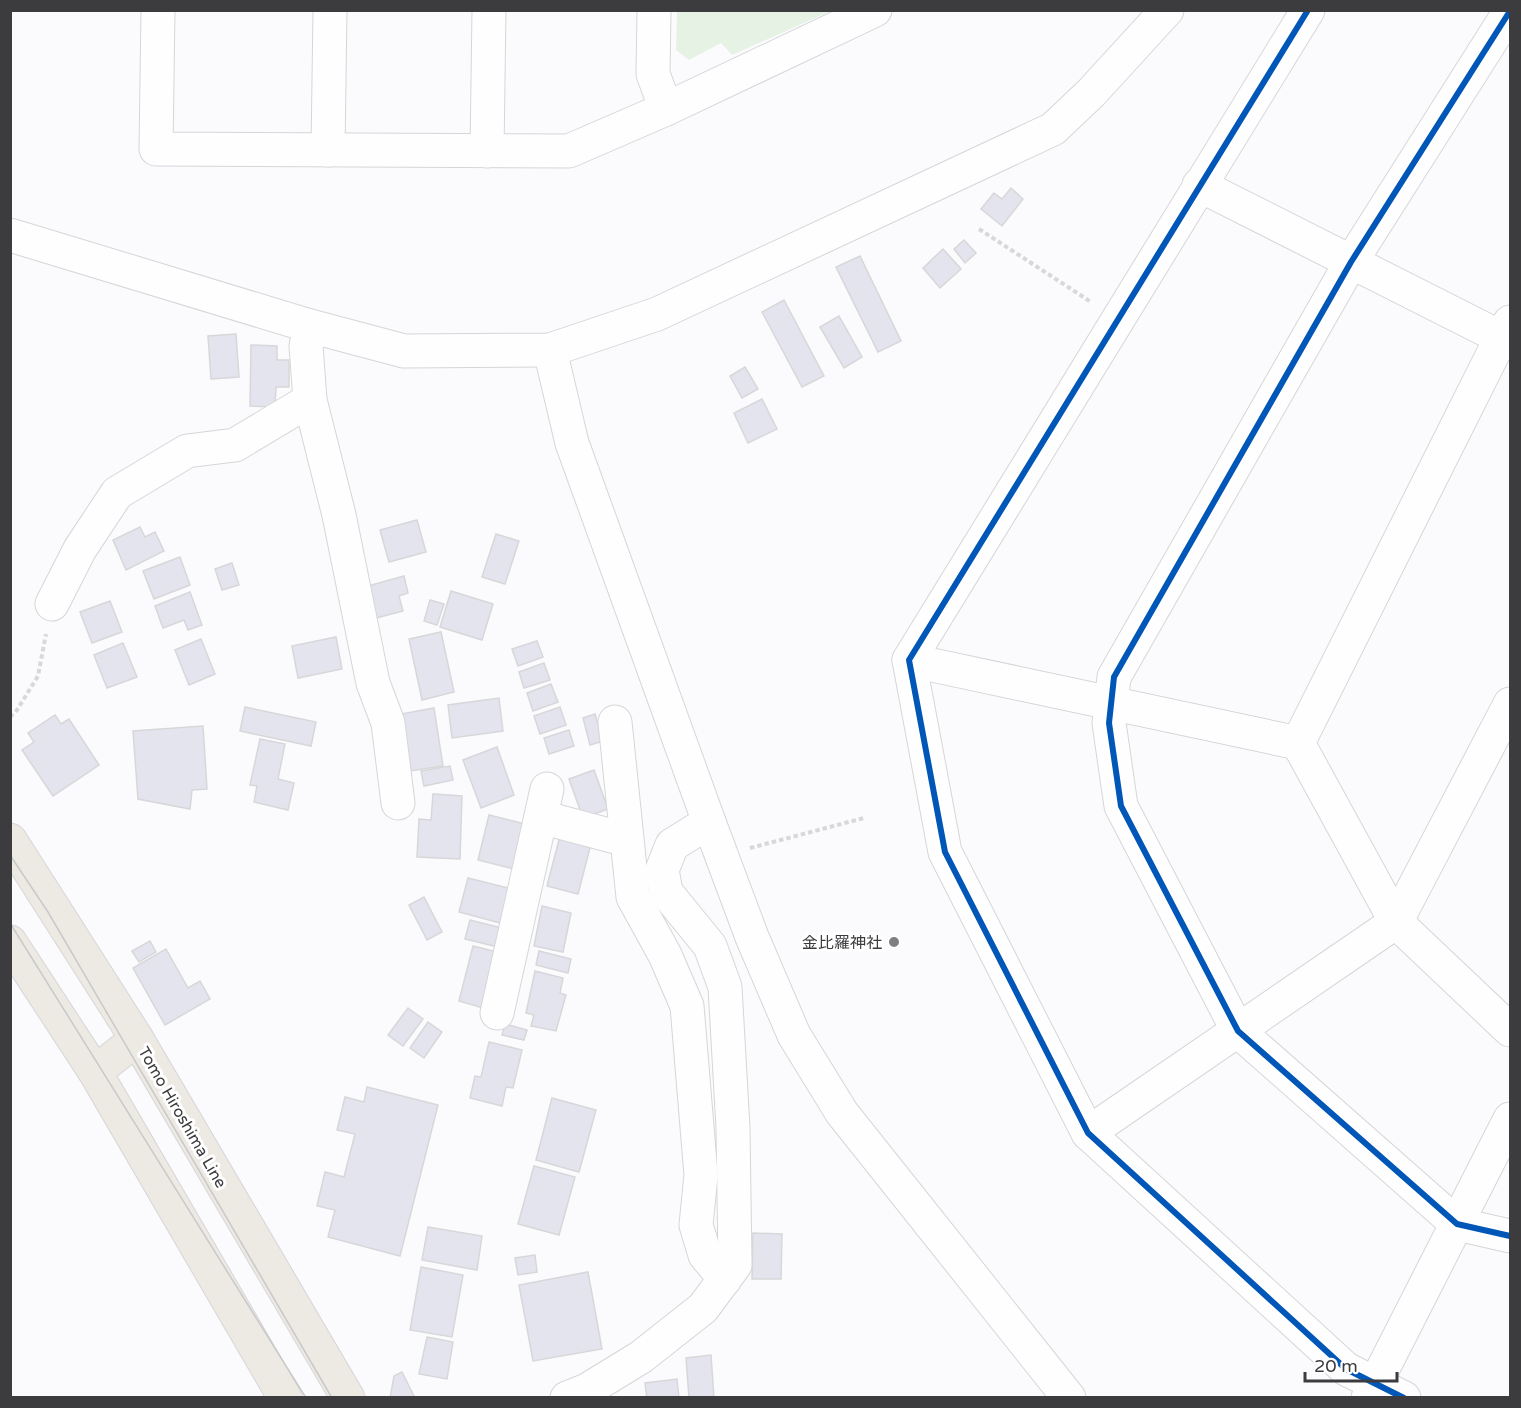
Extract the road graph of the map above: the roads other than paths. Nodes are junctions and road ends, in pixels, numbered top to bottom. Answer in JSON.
{"nodes":[{"id":1,"x":158,"y":10,"type":"edge"},
{"id":2,"x":330,"y":10,"type":"edge"},
{"id":3,"x":489,"y":10,"type":"edge"},
{"id":4,"x":654,"y":10,"type":"edge"},
{"id":5,"x":875,"y":10,"type":"edge"},
{"id":6,"x":1167,"y":10,"type":"edge"},
{"id":7,"x":1308,"y":10,"type":"edge"},
{"id":8,"x":1510,"y":11,"type":"edge"},
{"id":9,"x":666,"y":109,"type":"junction"},
{"id":10,"x":328,"y":150,"type":"junction"},
{"id":11,"x":487,"y":151,"type":"junction"},
{"id":12,"x":1199,"y":185,"type":"junction"},
{"id":13,"x":10,"y":235,"type":"edge"},
{"id":14,"x":1351,"y":262,"type":"junction"},
{"id":15,"x":310,"y":326,"type":"junction"},
{"id":16,"x":1507,"y":334,"type":"edge"},
{"id":17,"x":550,"y":350,"type":"junction"},
{"id":18,"x":310,"y":400,"type":"junction"},
{"id":19,"x":52,"y":604,"type":"road end"},
{"id":20,"x":909,"y":660,"type":"junction"},
{"id":21,"x":1110,"y":703,"type":"junction"},
{"id":22,"x":1510,"y":704,"type":"edge"},
{"id":23,"x":615,"y":722,"type":"dead end"},
{"id":24,"x":1298,"y":743,"type":"junction"},
{"id":25,"x":398,"y":803,"type":"dead end"},
{"id":26,"x":709,"y":822,"type":"junction"},
{"id":27,"x":10,"y":840,"type":"edge"},
{"id":28,"x":627,"y":840,"type":"junction"},
{"id":29,"x":1396,"y":922,"type":"junction"},
{"id":30,"x":10,"y":942,"type":"edge"},
{"id":31,"x":497,"y":1013,"type":"dead end"},
{"id":32,"x":1510,"y":1030,"type":"edge"},
{"id":33,"x":1238,"y":1031,"type":"junction"},
{"id":34,"x":137,"y":1039,"type":"junction"},
{"id":35,"x":94,"y":1072,"type":"junction"},
{"id":36,"x":1510,"y":1119,"type":"edge"},
{"id":37,"x":1088,"y":1133,"type":"junction"},
{"id":38,"x":1457,"y":1224,"type":"junction"},
{"id":39,"x":1510,"y":1236,"type":"edge"},
{"id":40,"x":724,"y":1279,"type":"junction"},
{"id":41,"x":1382,"y":1393,"type":"edge"},
{"id":42,"x":285,"y":1398,"type":"edge"},
{"id":43,"x":348,"y":1398,"type":"edge"},
{"id":44,"x":567,"y":1398,"type":"edge"},
{"id":45,"x":1070,"y":1398,"type":"edge"}],
"edges":[{"from":1,"to":10,"type":"street"},
{"from":2,"to":10,"type":"street"},
{"from":3,"to":11,"type":"street"},
{"from":4,"to":9,"type":"street"},
{"from":5,"to":9,"type":"street"},
{"from":6,"to":17,"type":"street"},
{"from":7,"to":12,"type":"street"},
{"from":8,"to":14,"type":"street"},
{"from":9,"to":11,"type":"street"},
{"from":10,"to":11,"type":"street"},
{"from":12,"to":14,"type":"street"},
{"from":12,"to":20,"type":"street"},
{"from":13,"to":15,"type":"street"},
{"from":14,"to":16,"type":"street"},
{"from":14,"to":21,"type":"street"},
{"from":15,"to":17,"type":"street"},
{"from":15,"to":18,"type":"street"},
{"from":16,"to":24,"type":"street"},
{"from":17,"to":26,"type":"street"},
{"from":18,"to":19,"type":"street"},
{"from":18,"to":25,"type":"street"},
{"from":20,"to":21,"type":"street"},
{"from":20,"to":37,"type":"street"},
{"from":21,"to":24,"type":"street"},
{"from":21,"to":33,"type":"street"},
{"from":22,"to":29,"type":"street"},
{"from":23,"to":28,"type":"street"},
{"from":24,"to":29,"type":"street"},
{"from":26,"to":40,"type":"street"},
{"from":26,"to":45,"type":"street"},
{"from":27,"to":34,"type":"main road","name":"Tomo Hiroshima Line"},
{"from":28,"to":31,"type":"street"},
{"from":28,"to":40,"type":"street"},
{"from":29,"to":32,"type":"street"},
{"from":29,"to":33,"type":"street"},
{"from":30,"to":35,"type":"main road"},
{"from":33,"to":37,"type":"street"},
{"from":33,"to":38,"type":"street"},
{"from":34,"to":35,"type":"main road"},
{"from":34,"to":43,"type":"main road","name":"Tomo Hiroshima Line"},
{"from":35,"to":42,"type":"main road"},
{"from":36,"to":38,"type":"street"},
{"from":37,"to":41,"type":"street"},
{"from":38,"to":39,"type":"street"},
{"from":38,"to":41,"type":"street"},
{"from":40,"to":44,"type":"street"}]}
